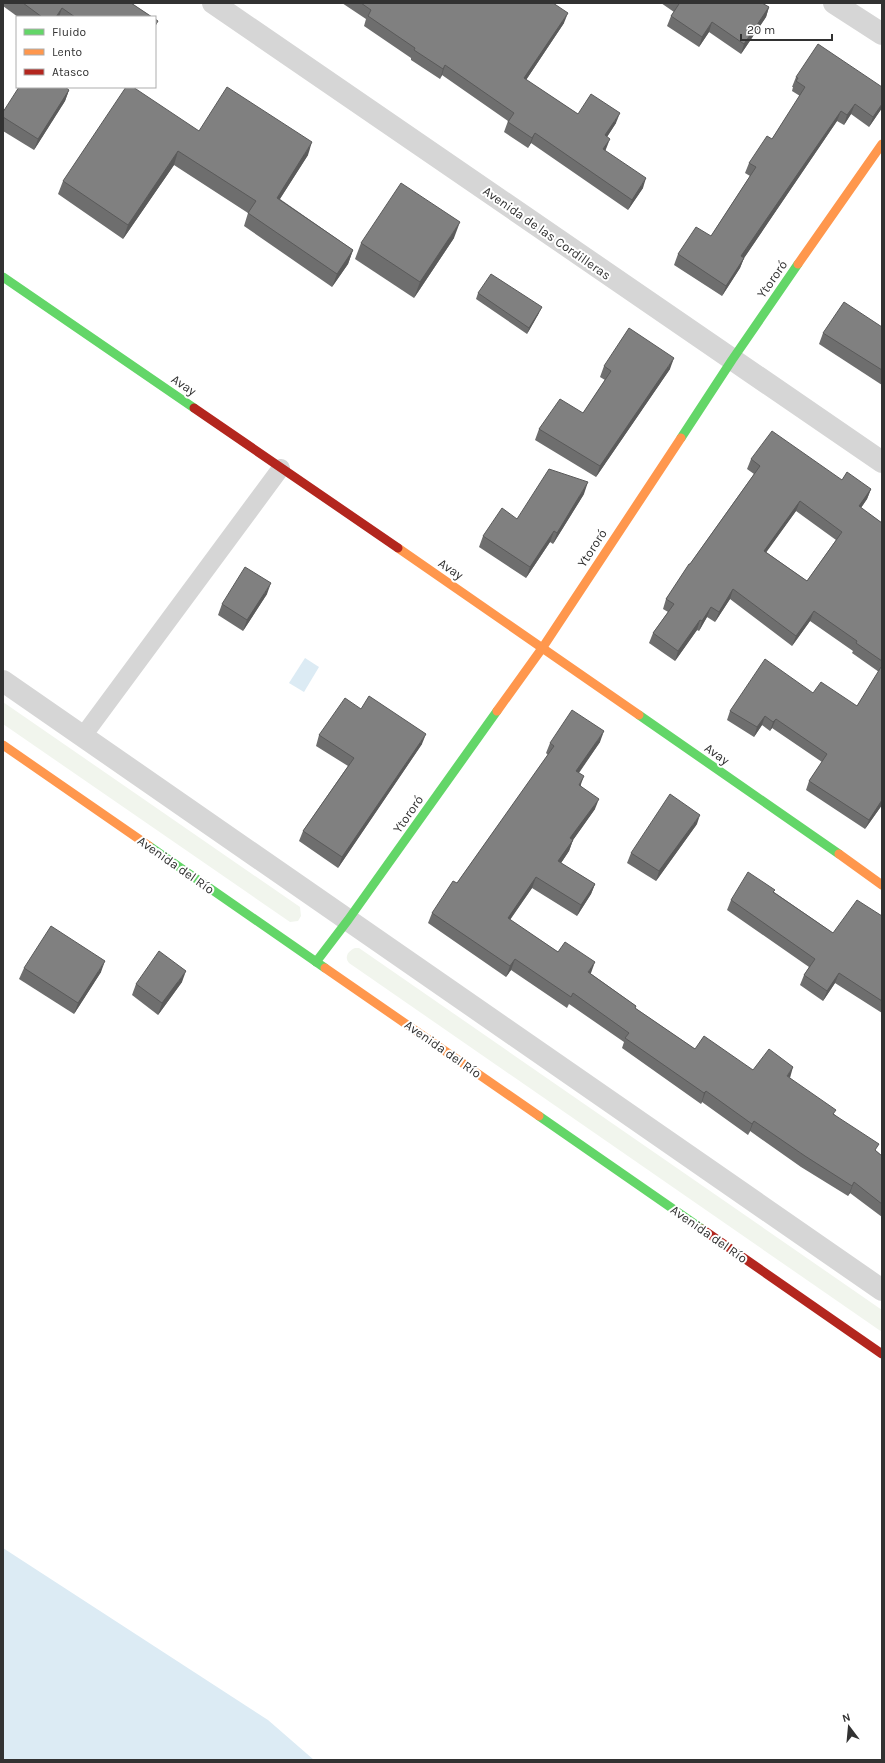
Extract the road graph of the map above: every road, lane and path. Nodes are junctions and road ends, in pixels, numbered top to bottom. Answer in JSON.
{"nodes":[{"id":1,"x":213,"y":3,"type":"edge"},
{"id":2,"x":834,"y":3,"type":"edge"},
{"id":3,"x":882,"y":34,"type":"edge"},
{"id":4,"x":882,"y":144,"type":"edge"},
{"id":5,"x":3,"y":277,"type":"edge"},
{"id":6,"x":732,"y":360,"type":"junction"},
{"id":7,"x":882,"y":462,"type":"edge"},
{"id":8,"x":281,"y":468,"type":"junction"},
{"id":9,"x":542,"y":647,"type":"junction"},
{"id":10,"x":3,"y":681,"type":"edge"},
{"id":11,"x":83,"y":736,"type":"junction"},
{"id":12,"x":3,"y":745,"type":"edge"},
{"id":13,"x":882,"y":885,"type":"edge"},
{"id":14,"x":348,"y":920,"type":"junction"},
{"id":15,"x":316,"y":962,"type":"junction"},
{"id":16,"x":882,"y":1290,"type":"edge"},
{"id":17,"x":882,"y":1354,"type":"edge"}],
"edges":[{"from":1,"to":6,"type":"street","name":"Avenida de las Cordilleras"},
{"from":2,"to":3,"type":"street"},
{"from":4,"to":6,"type":"street","name":"Ytororó"},
{"from":5,"to":8,"type":"street","name":"Avay"},
{"from":6,"to":7,"type":"street","name":"Avenida de las Cordilleras"},
{"from":6,"to":9,"type":"street","name":"Ytororó"},
{"from":8,"to":9,"type":"street","name":"Avay"},
{"from":8,"to":11,"type":"lane"},
{"from":9,"to":13,"type":"street","name":"Avay"},
{"from":9,"to":14,"type":"street","name":"Ytororó"},
{"from":10,"to":11,"type":"street"},
{"from":11,"to":14,"type":"street"},
{"from":12,"to":15,"type":"street","name":"Avenida del Río"},
{"from":14,"to":15,"type":"street","name":"Ytororó"},
{"from":14,"to":16,"type":"street"},
{"from":15,"to":17,"type":"street","name":"Avenida del Río"}]}
